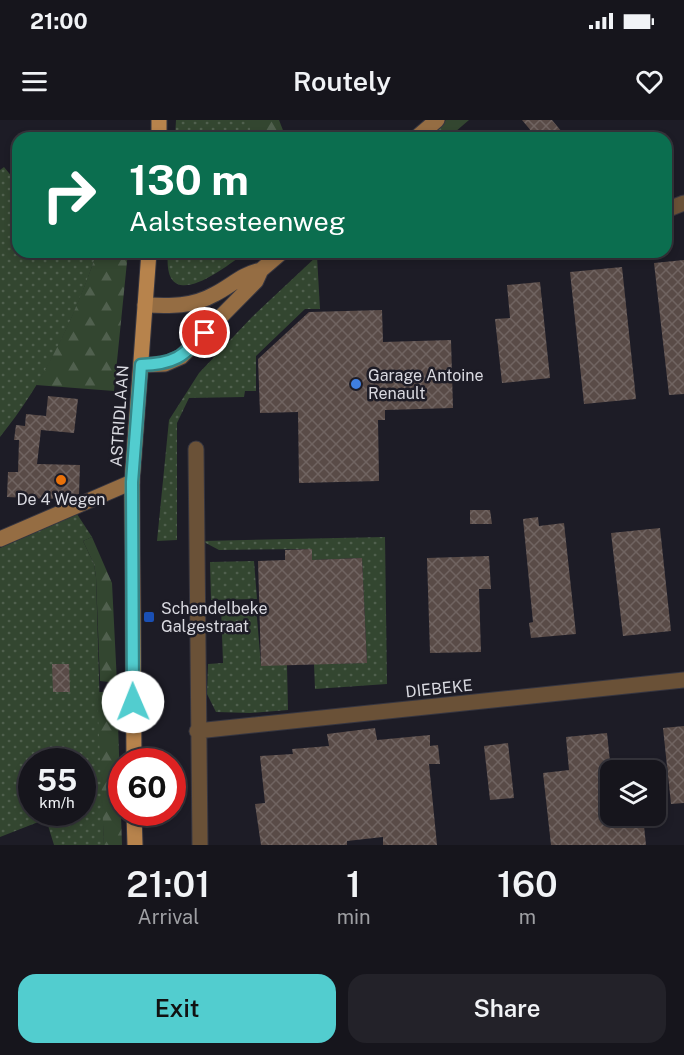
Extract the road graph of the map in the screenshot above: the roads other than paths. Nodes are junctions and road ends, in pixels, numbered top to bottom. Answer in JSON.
{"nodes":[{"id":1,"x":437,"y":120,"type":"edge"},
{"id":2,"x":423,"y":132,"type":"edge"},
{"id":3,"x":149,"y":258,"type":"edge"},
{"id":4,"x":275,"y":258,"type":"edge"},
{"id":5,"x":261,"y":270,"type":"junction"},
{"id":6,"x":145,"y":305,"type":"junction"},
{"id":7,"x":141,"y":365,"type":"junction"},
{"id":8,"x":196,"y":449,"type":"dead end"},
{"id":9,"x":132,"y":482,"type":"junction"},
{"id":10,"x":0,"y":539,"type":"edge"},
{"id":11,"x":684,"y":680,"type":"edge"},
{"id":12,"x":197,"y":731,"type":"junction"},
{"id":13,"x":134,"y":748,"type":"edge"},
{"id":14,"x":134,"y":826,"type":"edge"},
{"id":15,"x":135,"y":845,"type":"edge"},
{"id":16,"x":200,"y":845,"type":"edge"}],
"edges":[{"from":1,"to":2,"type":"main road"},
{"from":3,"to":6,"type":"main road","name":"ASTRIDLAAN"},
{"from":4,"to":5,"type":"main road"},
{"from":5,"to":6,"type":"main road"},
{"from":5,"to":7,"type":"main road"},
{"from":6,"to":7,"type":"main road","name":"ASTRIDLAAN"},
{"from":7,"to":9,"type":"main road","name":"ASTRIDLAAN"},
{"from":8,"to":12,"type":"street"},
{"from":9,"to":10,"type":"main road"},
{"from":9,"to":13,"type":"main road","name":"ASTRIDLAAN"},
{"from":11,"to":12,"type":"street","name":"DIEBEKE"},
{"from":12,"to":16,"type":"street"},
{"from":14,"to":15,"type":"main road"}]}
